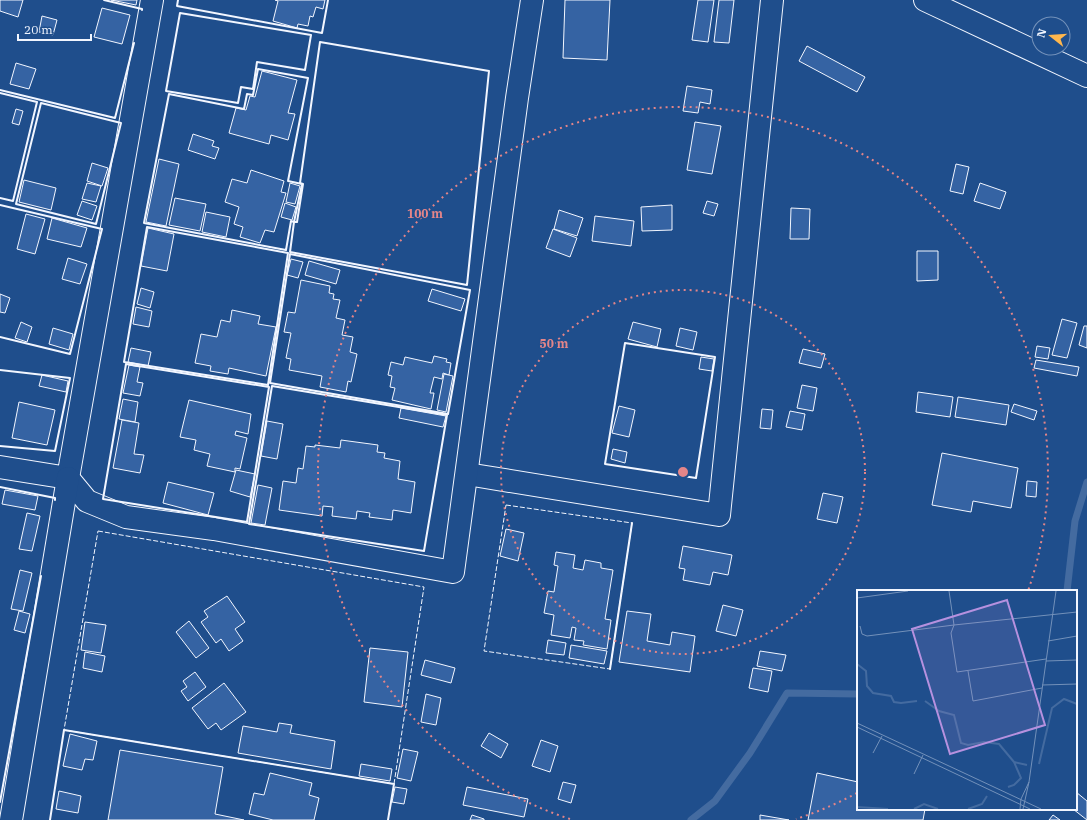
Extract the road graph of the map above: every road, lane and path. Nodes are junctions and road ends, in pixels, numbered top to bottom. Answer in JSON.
{"nodes":[{"id":1,"x":152,"y":0,"type":"edge"},
{"id":2,"x":532,"y":0,"type":"edge"},
{"id":3,"x":772,"y":0,"type":"edge"},
{"id":4,"x":925,"y":0,"type":"edge"},
{"id":5,"x":1087,"y":76,"type":"edge"},
{"id":6,"x":0,"y":467,"type":"edge"},
{"id":7,"x":467,"y":474,"type":"junction"},
{"id":8,"x":68,"y":478,"type":"junction"},
{"id":9,"x":11,"y":820,"type":"edge"}],
"edges":[{"from":1,"to":8,"type":"street"},
{"from":2,"to":7,"type":"street"},
{"from":3,"to":7,"type":"street"},
{"from":4,"to":5,"type":"street"},
{"from":6,"to":8,"type":"street"},
{"from":7,"to":8,"type":"street"},
{"from":8,"to":9,"type":"street"}]}
